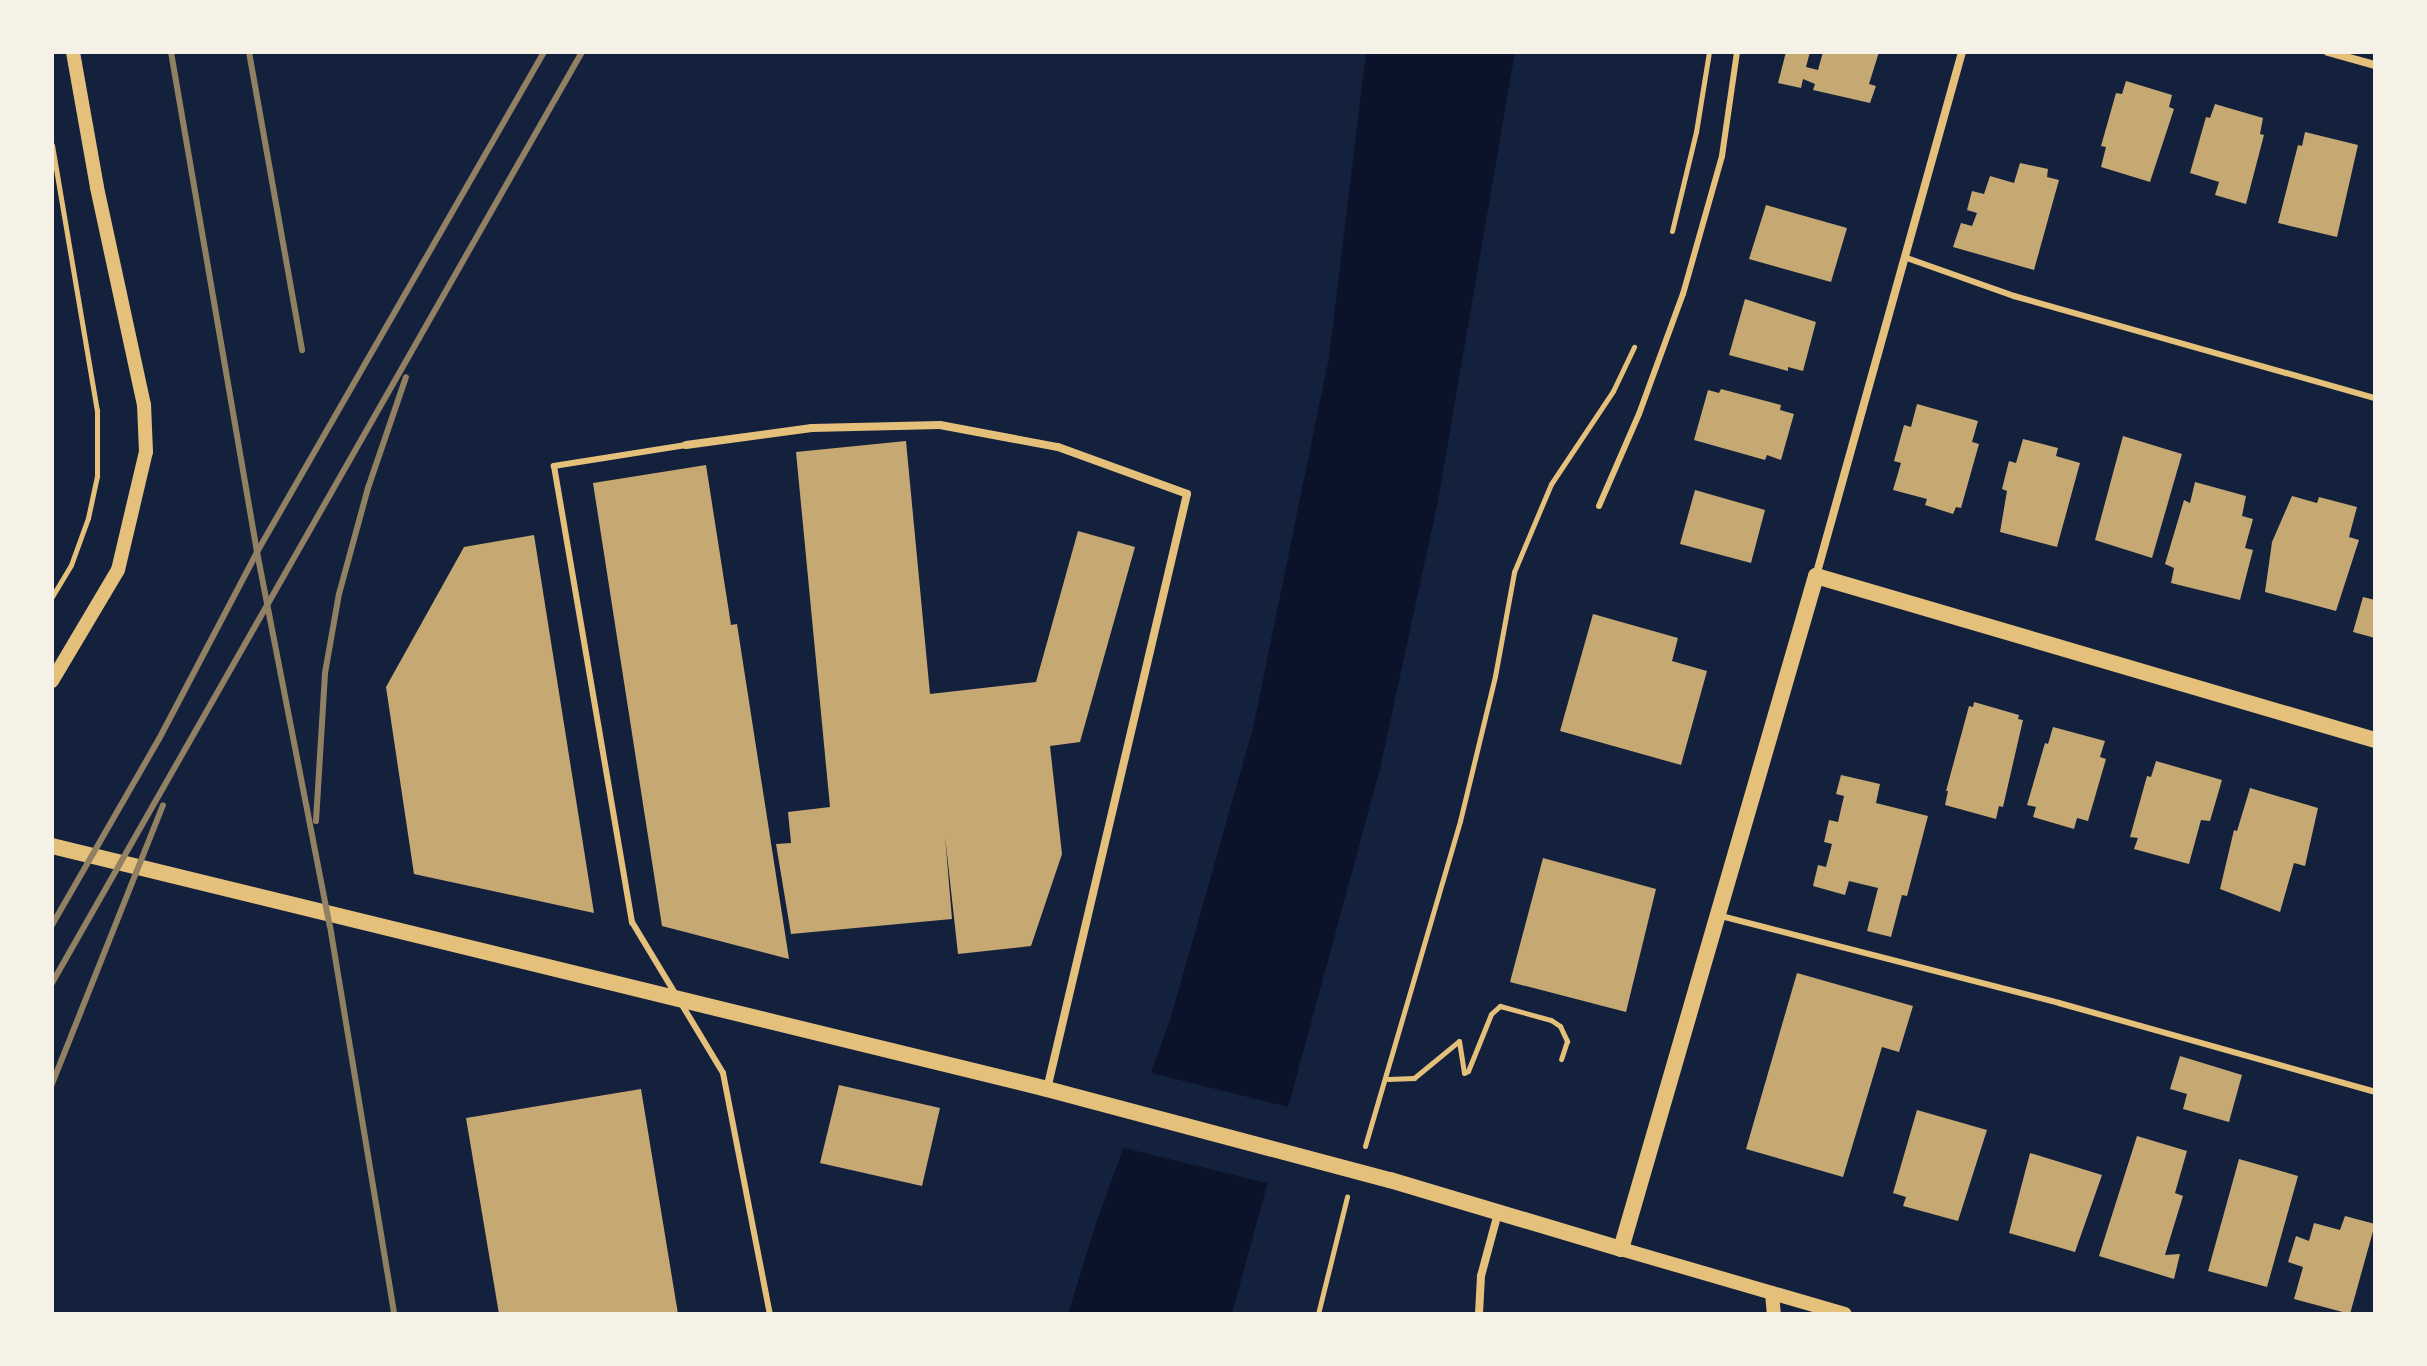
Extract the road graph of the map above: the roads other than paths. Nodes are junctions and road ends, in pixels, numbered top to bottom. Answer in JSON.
{"nodes":[{"id":1,"x":73,"y":52,"type":"edge"},
{"id":2,"x":1737,"y":52,"type":"edge"},
{"id":3,"x":1962,"y":52,"type":"edge"},
{"id":4,"x":2328,"y":52,"type":"edge"},
{"id":5,"x":2375,"y":65,"type":"edge"},
{"id":6,"x":1904,"y":257,"type":"junction"},
{"id":7,"x":2375,"y":398,"type":"edge"},
{"id":8,"x":686,"y":445,"type":"joint"},
{"id":9,"x":1599,"y":506,"type":"dead end"},
{"id":10,"x":1816,"y":576,"type":"junction"},
{"id":11,"x":52,"y":681,"type":"edge"},
{"id":12,"x":2375,"y":740,"type":"edge"},
{"id":13,"x":52,"y":846,"type":"edge"},
{"id":14,"x":1718,"y":915,"type":"junction"},
{"id":15,"x":1047,"y":1089,"type":"junction"},
{"id":16,"x":2375,"y":1092,"type":"edge"},
{"id":17,"x":1498,"y":1213,"type":"junction"},
{"id":18,"x":1621,"y":1249,"type":"junction"},
{"id":19,"x":1772,"y":1293,"type":"junction"},
{"id":20,"x":770,"y":1314,"type":"edge"},
{"id":21,"x":1479,"y":1314,"type":"edge"},
{"id":22,"x":1774,"y":1314,"type":"edge"},
{"id":23,"x":1845,"y":1314,"type":"edge"}],
"edges":[{"from":1,"to":11,"type":"street"},
{"from":2,"to":9,"type":"lane"},
{"from":3,"to":6,"type":"street"},
{"from":4,"to":5,"type":"street"},
{"from":6,"to":7,"type":"lane"},
{"from":6,"to":10,"type":"street"},
{"from":8,"to":15,"type":"street"},
{"from":8,"to":20,"type":"lane"},
{"from":10,"to":12,"type":"main road"},
{"from":10,"to":14,"type":"main road"},
{"from":13,"to":15,"type":"main road"},
{"from":14,"to":16,"type":"lane"},
{"from":14,"to":18,"type":"main road"},
{"from":15,"to":17,"type":"main road"},
{"from":17,"to":18,"type":"main road"},
{"from":17,"to":21,"type":"street"},
{"from":18,"to":19,"type":"street"},
{"from":19,"to":22,"type":"street"},
{"from":19,"to":23,"type":"street"}]}
